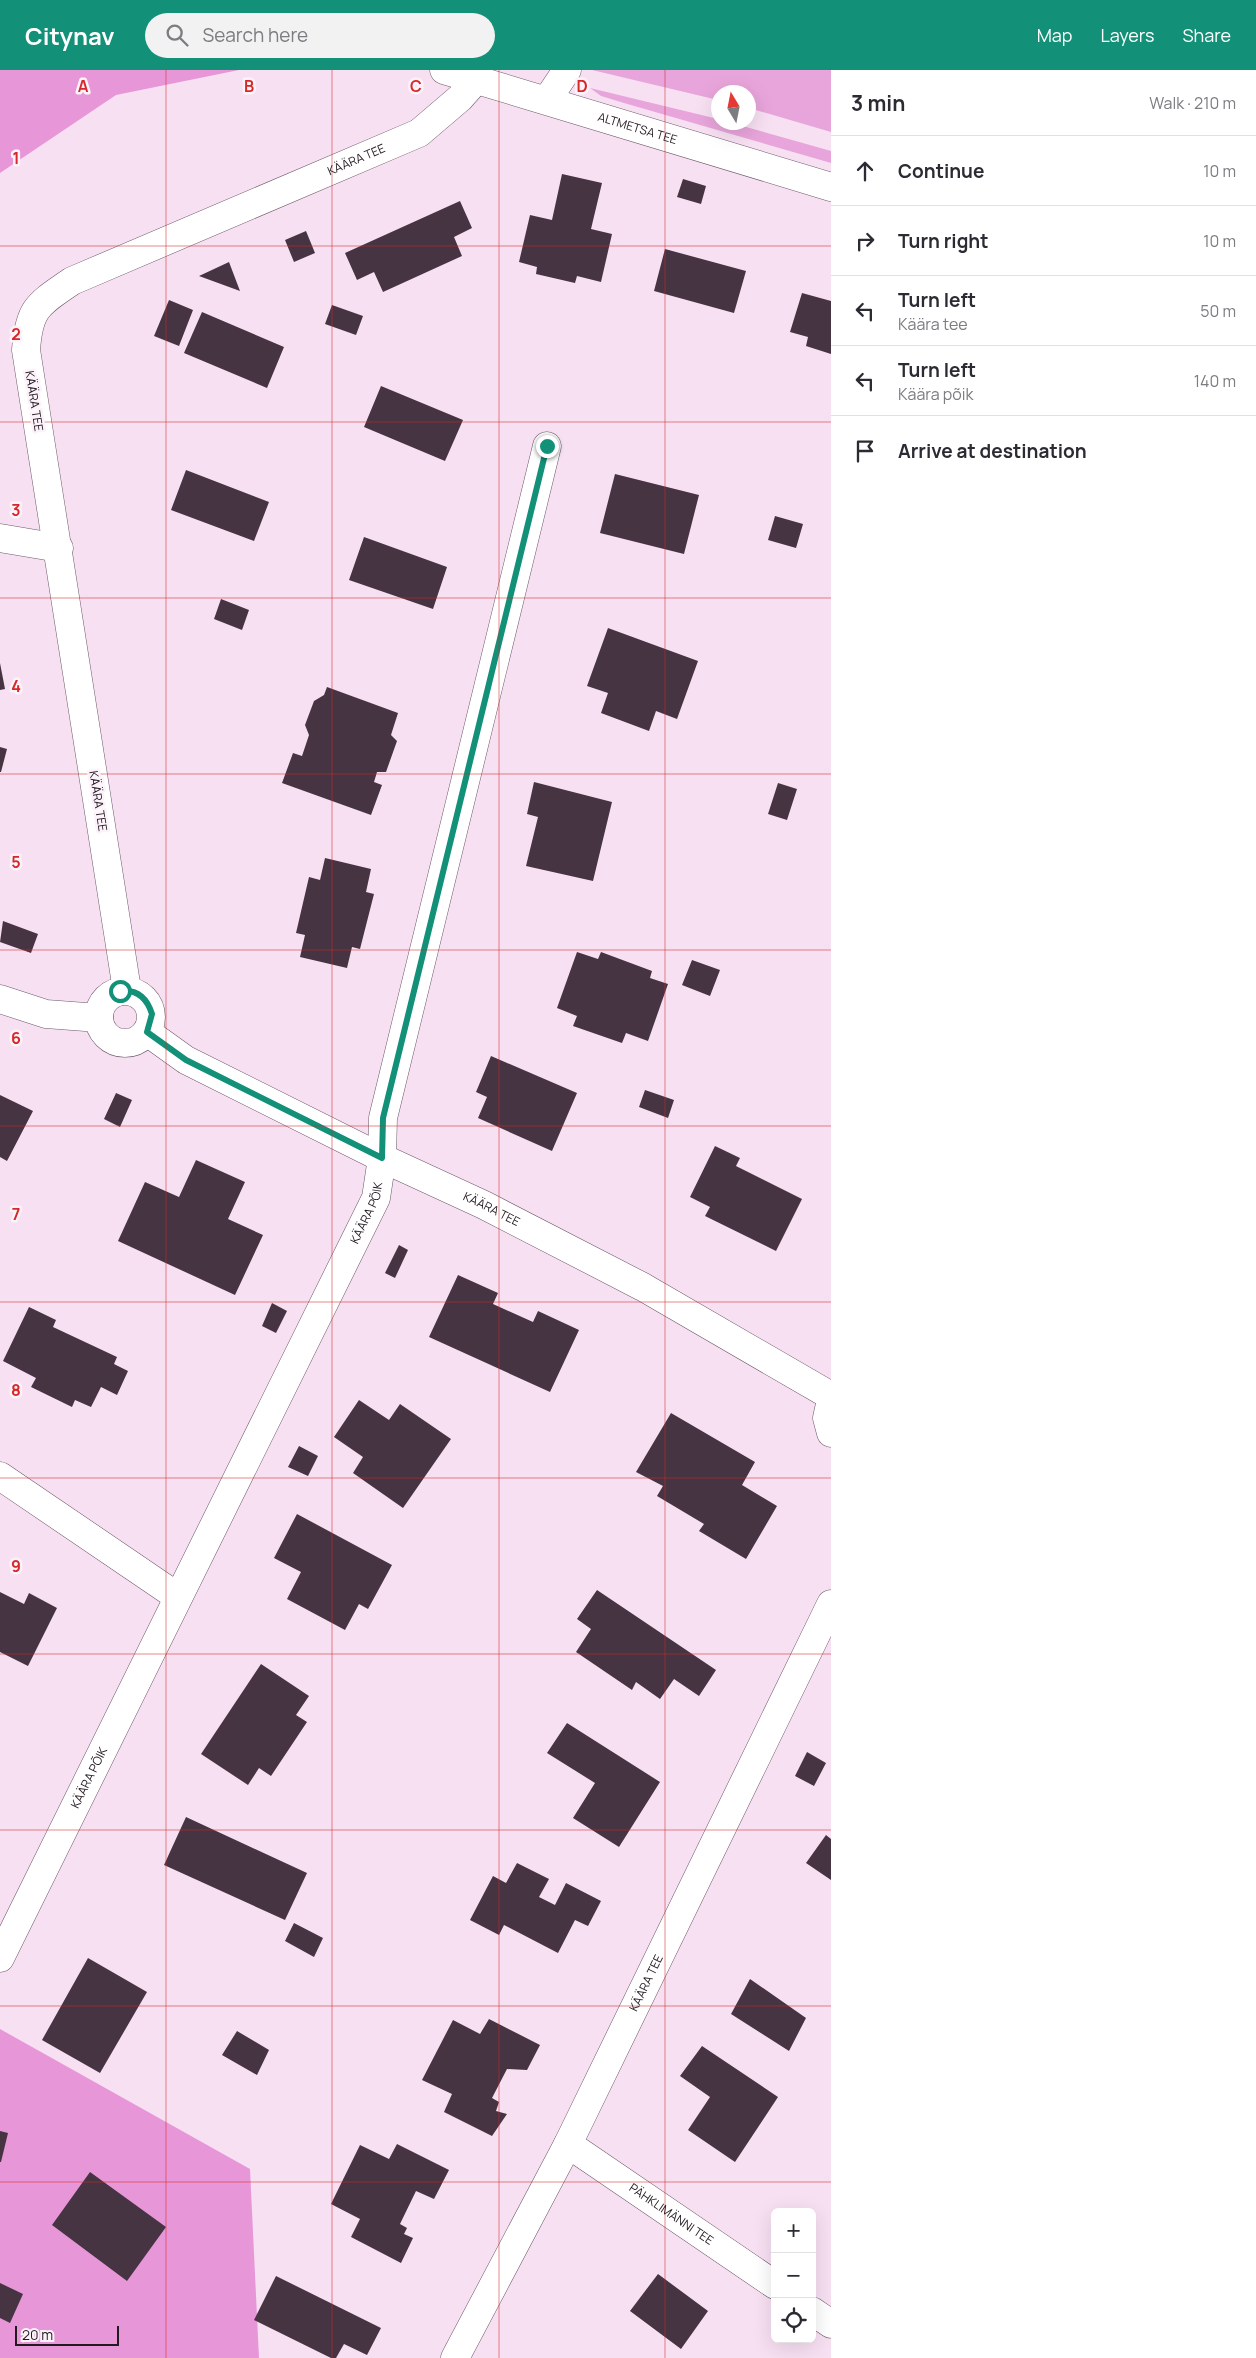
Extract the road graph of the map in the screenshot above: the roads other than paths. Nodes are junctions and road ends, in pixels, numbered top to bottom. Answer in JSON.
{"nodes":[{"id":1,"x":444,"y":70,"type":"edge"},
{"id":2,"x":567,"y":70,"type":"edge"},
{"id":3,"x":476,"y":80,"type":"junction"},
{"id":4,"x":547,"y":100,"type":"junction"},
{"id":5,"x":831,"y":188,"type":"edge"},
{"id":6,"x":547,"y":446,"type":"dead end"},
{"id":7,"x":0,"y":538,"type":"edge"},
{"id":8,"x":58,"y":548,"type":"junction"},
{"id":9,"x":128,"y":990,"type":"junction"},
{"id":10,"x":0,"y":999,"type":"edge"},
{"id":11,"x":98,"y":1018,"type":"junction"},
{"id":12,"x":147,"y":1032,"type":"junction"},
{"id":13,"x":382,"y":1158,"type":"junction"},
{"id":14,"x":831,"y":1396,"type":"edge"},
{"id":15,"x":831,"y":1400,"type":"edge"},
{"id":16,"x":831,"y":1434,"type":"edge"},
{"id":17,"x":0,"y":1476,"type":"edge"},
{"id":18,"x":178,"y":1597,"type":"junction"},
{"id":19,"x":831,"y":1604,"type":"edge"},
{"id":20,"x":0,"y":1958,"type":"edge"},
{"id":21,"x":568,"y":2144,"type":"junction"},
{"id":22,"x":771,"y":2282,"type":"edge"},
{"id":23,"x":816,"y":2314,"type":"edge"},
{"id":24,"x":831,"y":2324,"type":"edge"},
{"id":25,"x":455,"y":2358,"type":"edge"}],
"edges":[{"from":1,"to":3,"type":"street","name":"ALTMETSA TEE"},
{"from":2,"to":4,"type":"street"},
{"from":3,"to":4,"type":"street","name":"ALTMETSA TEE"},
{"from":3,"to":8,"type":"street","name":"KÄÄRA TEE"},
{"from":4,"to":5,"type":"street","name":"ALTMETSA TEE"},
{"from":6,"to":13,"type":"street","name":"KÄÄRA PÕIK"},
{"from":7,"to":8,"type":"street"},
{"from":8,"to":9,"type":"street","name":"KÄÄRA TEE"},
{"from":9,"to":11,"type":"street"},
{"from":9,"to":12,"type":"street"},
{"from":10,"to":11,"type":"street"},
{"from":11,"to":12,"type":"street"},
{"from":12,"to":13,"type":"street","name":"KÄÄRA TEE"},
{"from":13,"to":14,"type":"street","name":"KÄÄRA TEE"},
{"from":13,"to":18,"type":"street","name":"KÄÄRA PÕIK"},
{"from":15,"to":16,"type":"street"},
{"from":17,"to":18,"type":"street"},
{"from":18,"to":20,"type":"street","name":"KÄÄRA PÕIK"},
{"from":19,"to":21,"type":"street","name":"KÄÄRA TEE"},
{"from":21,"to":22,"type":"street","name":"PÄHKLIMÄNNI TEE"},
{"from":21,"to":25,"type":"street","name":"KÄÄRA TEE"},
{"from":23,"to":24,"type":"street"}]}
